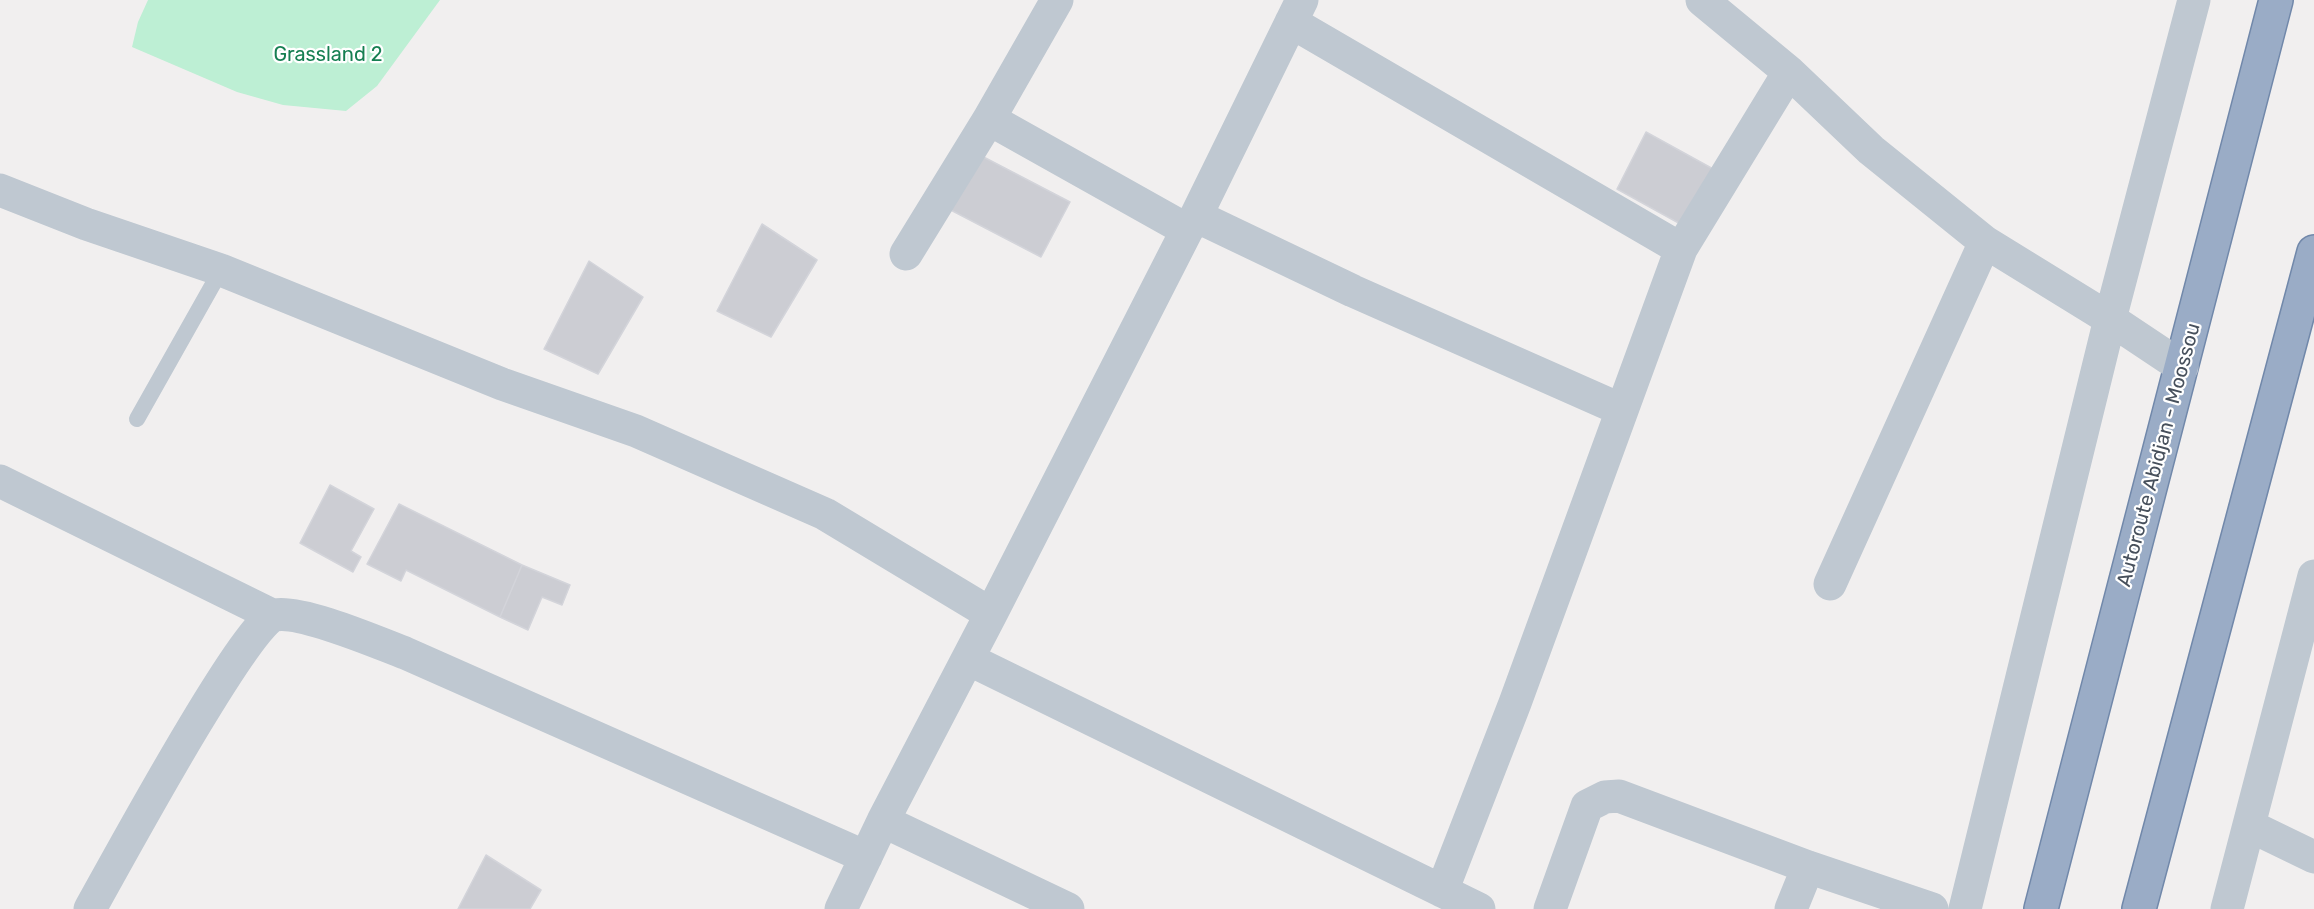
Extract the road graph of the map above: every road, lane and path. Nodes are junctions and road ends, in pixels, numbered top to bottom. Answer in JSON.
{"nodes":[{"id":1,"x":1057,"y":0,"type":"edge"},
{"id":2,"x":1702,"y":0,"type":"edge"},
{"id":3,"x":2194,"y":0,"type":"edge"},
{"id":4,"x":2276,"y":0,"type":"edge"},
{"id":5,"x":1297,"y":11,"type":"edge"},
{"id":6,"x":1789,"y":72,"type":"junction"},
{"id":7,"x":989,"y":119,"type":"junction"},
{"id":8,"x":0,"y":190,"type":"edge"},
{"id":9,"x":1191,"y":223,"type":"junction"},
{"id":10,"x":1985,"y":242,"type":"junction"},
{"id":11,"x":1682,"y":249,"type":"junction"},
{"id":12,"x":2314,"y":252,"type":"edge"},
{"id":13,"x":906,"y":254,"type":"dead end"},
{"id":14,"x":221,"y":270,"type":"junction"},
{"id":15,"x":2110,"y":319,"type":"junction"},
{"id":16,"x":2182,"y":367,"type":"junction"},
{"id":17,"x":1622,"y":410,"type":"junction"},
{"id":18,"x":136,"y":419,"type":"dead end"},
{"id":19,"x":0,"y":481,"type":"edge"},
{"id":20,"x":2314,"y":576,"type":"edge"},
{"id":21,"x":1830,"y":584,"type":"dead end"},
{"id":22,"x":991,"y":614,"type":"junction"},
{"id":23,"x":272,"y":615,"type":"junction"},
{"id":24,"x":968,"y":659,"type":"junction"},
{"id":25,"x":883,"y":821,"type":"junction"},
{"id":26,"x":2250,"y":826,"type":"junction"},
{"id":27,"x":866,"y":857,"type":"junction"},
{"id":28,"x":2314,"y":857,"type":"edge"},
{"id":29,"x":1808,"y":867,"type":"junction"},
{"id":30,"x":1442,"y":891,"type":"junction"},
{"id":31,"x":90,"y":909,"type":"edge"},
{"id":32,"x":841,"y":909,"type":"edge"},
{"id":33,"x":1068,"y":909,"type":"edge"},
{"id":34,"x":1479,"y":909,"type":"edge"},
{"id":35,"x":1550,"y":909,"type":"edge"},
{"id":36,"x":1791,"y":909,"type":"edge"},
{"id":37,"x":1932,"y":909,"type":"edge"},
{"id":38,"x":1965,"y":909,"type":"edge"},
{"id":39,"x":2041,"y":909,"type":"edge"},
{"id":40,"x":2139,"y":909,"type":"edge"},
{"id":41,"x":2228,"y":909,"type":"edge"}],
"edges":[{"from":1,"to":7,"type":"street"},
{"from":2,"to":6,"type":"street"},
{"from":3,"to":15,"type":"street"},
{"from":4,"to":16,"type":"highway","name":"Autoroute Abidjan - Moossou"},
{"from":5,"to":9,"type":"street"},
{"from":5,"to":11,"type":"street"},
{"from":6,"to":10,"type":"street"},
{"from":6,"to":11,"type":"street"},
{"from":7,"to":9,"type":"street"},
{"from":7,"to":13,"type":"street"},
{"from":8,"to":14,"type":"street"},
{"from":9,"to":17,"type":"street"},
{"from":9,"to":22,"type":"street"},
{"from":10,"to":15,"type":"street"},
{"from":10,"to":21,"type":"street"},
{"from":11,"to":17,"type":"street"},
{"from":12,"to":40,"type":"highway"},
{"from":14,"to":18,"type":"lane"},
{"from":14,"to":22,"type":"street"},
{"from":15,"to":16,"type":"street"},
{"from":15,"to":38,"type":"street"},
{"from":16,"to":39,"type":"highway","name":"Autoroute Abidjan - Moossou"},
{"from":17,"to":30,"type":"street"},
{"from":19,"to":23,"type":"street"},
{"from":20,"to":26,"type":"street"},
{"from":22,"to":24,"type":"street"},
{"from":23,"to":27,"type":"street"},
{"from":23,"to":31,"type":"street"},
{"from":24,"to":25,"type":"street"},
{"from":24,"to":30,"type":"street"},
{"from":25,"to":27,"type":"street"},
{"from":25,"to":33,"type":"street"},
{"from":26,"to":28,"type":"street"},
{"from":26,"to":41,"type":"street"},
{"from":27,"to":32,"type":"street"},
{"from":29,"to":35,"type":"street"},
{"from":29,"to":36,"type":"street"},
{"from":29,"to":37,"type":"street"},
{"from":30,"to":34,"type":"street"}]}
